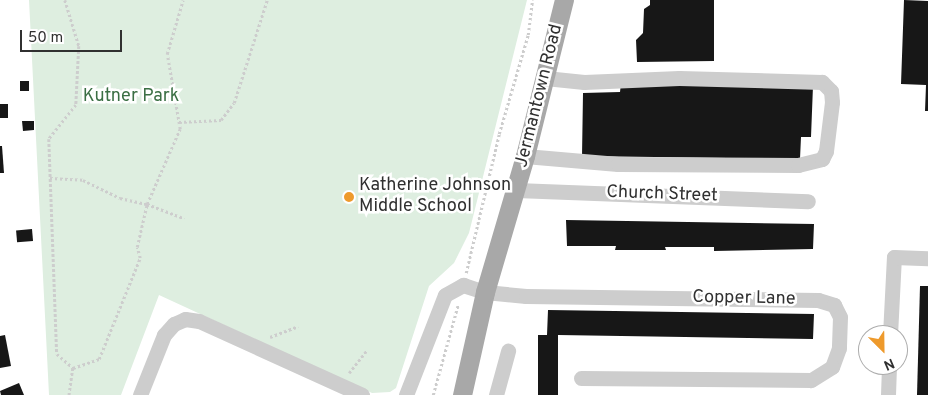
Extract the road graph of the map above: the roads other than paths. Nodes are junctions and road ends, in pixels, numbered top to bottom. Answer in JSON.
{"nodes":[{"id":1,"x":564,"y":0,"type":"edge"},
{"id":2,"x":545,"y":78,"type":"junction"},
{"id":3,"x":525,"y":156,"type":"junction"},
{"id":4,"x":516,"y":190,"type":"junction"},
{"id":5,"x":808,"y":201,"type":"dead end"},
{"id":6,"x":928,"y":258,"type":"edge"},
{"id":7,"x":485,"y":292,"type":"junction"},
{"id":8,"x":891,"y":325,"type":"edge"},
{"id":9,"x":508,"y":351,"type":"dead end"},
{"id":10,"x":889,"y":375,"type":"edge"},
{"id":11,"x":581,"y":378,"type":"dead end"},
{"id":12,"x":731,"y":388,"type":"edge"},
{"id":13,"x":772,"y":388,"type":"edge"},
{"id":14,"x":140,"y":395,"type":"edge"},
{"id":15,"x":362,"y":395,"type":"edge"},
{"id":16,"x":406,"y":395,"type":"edge"},
{"id":17,"x":462,"y":395,"type":"edge"},
{"id":18,"x":496,"y":395,"type":"edge"},
{"id":19,"x":888,"y":395,"type":"edge"}],
"edges":[{"from":1,"to":2,"type":"main road","name":"Jermantown Road"},
{"from":2,"to":3,"type":"main road","name":"Jermantown Road"},
{"from":2,"to":3,"type":"street"},
{"from":3,"to":4,"type":"main road","name":"Jermantown Road"},
{"from":4,"to":5,"type":"street","name":"Church Street"},
{"from":4,"to":7,"type":"main road","name":"Jermantown Road"},
{"from":6,"to":8,"type":"street"},
{"from":7,"to":13,"type":"street","name":"Copper Lane"},
{"from":7,"to":16,"type":"street","name":"Copper Lane"},
{"from":7,"to":17,"type":"main road","name":"Jermantown Road"},
{"from":9,"to":18,"type":"street"},
{"from":10,"to":19,"type":"street"},
{"from":11,"to":12,"type":"street","name":"Copper Lane"},
{"from":12,"to":13,"type":"street","name":"Copper Lane"},
{"from":14,"to":15,"type":"street"}]}
